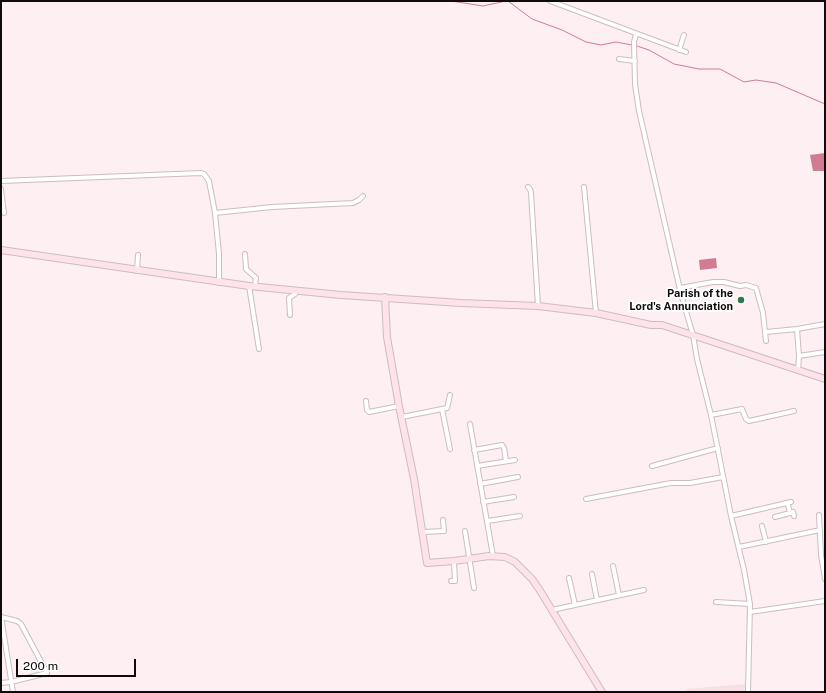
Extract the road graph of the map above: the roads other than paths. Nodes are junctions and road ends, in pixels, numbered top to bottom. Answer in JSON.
{"nodes":[{"id":1,"x":550,"y":1,"type":"edge"},
{"id":2,"x":636,"y":34,"type":"junction"},
{"id":3,"x":684,"y":35,"type":"dead end"},
{"id":4,"x":679,"y":50,"type":"junction"},
{"id":5,"x":686,"y":52,"type":"dead end"},
{"id":6,"x":619,"y":59,"type":"dead end"},
{"id":7,"x":635,"y":61,"type":"junction"},
{"id":8,"x":1,"y":181,"type":"edge"},
{"id":9,"x":584,"y":186,"type":"dead end"},
{"id":10,"x":528,"y":187,"type":"dead end"},
{"id":11,"x":1,"y":189,"type":"edge"},
{"id":12,"x":363,"y":196,"type":"dead end"},
{"id":13,"x":4,"y":213,"type":"dead end"},
{"id":14,"x":215,"y":213,"type":"junction"},
{"id":15,"x":1,"y":250,"type":"edge"},
{"id":16,"x":245,"y":254,"type":"dead end"},
{"id":17,"x":138,"y":255,"type":"dead end"},
{"id":18,"x":136,"y":271,"type":"junction"},
{"id":19,"x":219,"y":283,"type":"junction"},
{"id":20,"x":252,"y":286,"type":"junction"},
{"id":21,"x":680,"y":288,"type":"junction"},
{"id":22,"x":297,"y":290,"type":"junction"},
{"id":23,"x":385,"y":297,"type":"junction"},
{"id":24,"x":538,"y":306,"type":"junction"},
{"id":25,"x":596,"y":313,"type":"junction"},
{"id":26,"x":290,"y":315,"type":"dead end"},
{"id":27,"x":825,"y":324,"type":"edge"},
{"id":28,"x":797,"y":329,"type":"junction"},
{"id":29,"x":766,"y":332,"type":"junction"},
{"id":30,"x":693,"y":335,"type":"junction"},
{"id":31,"x":766,"y":341,"type":"dead end"},
{"id":32,"x":259,"y":350,"type":"dead end"},
{"id":33,"x":825,"y":352,"type":"edge"},
{"id":34,"x":799,"y":356,"type":"junction"},
{"id":35,"x":798,"y":371,"type":"junction"},
{"id":36,"x":825,"y":379,"type":"edge"},
{"id":37,"x":450,"y":395,"type":"dead end"},
{"id":38,"x":366,"y":401,"type":"dead end"},
{"id":39,"x":399,"y":406,"type":"junction"},
{"id":40,"x":442,"y":409,"type":"junction"},
{"id":41,"x":794,"y":411,"type":"dead end"},
{"id":42,"x":711,"y":415,"type":"junction"},
{"id":43,"x":402,"y":417,"type":"junction"},
{"id":44,"x":470,"y":424,"type":"dead end"},
{"id":45,"x":718,"y":448,"type":"junction"},
{"id":46,"x":450,"y":449,"type":"dead end"},
{"id":47,"x":474,"y":450,"type":"junction"},
{"id":48,"x":515,"y":460,"type":"dead end"},
{"id":49,"x":506,"y":461,"type":"junction"},
{"id":50,"x":476,"y":466,"type":"junction"},
{"id":51,"x":652,"y":466,"type":"dead end"},
{"id":52,"x":518,"y":477,"type":"dead end"},
{"id":53,"x":723,"y":477,"type":"junction"},
{"id":54,"x":480,"y":484,"type":"junction"},
{"id":55,"x":514,"y":497,"type":"dead end"},
{"id":56,"x":586,"y":499,"type":"dead end"},
{"id":57,"x":483,"y":502,"type":"junction"},
{"id":58,"x":819,"y":515,"type":"dead end"},
{"id":59,"x":520,"y":516,"type":"dead end"},
{"id":60,"x":731,"y":516,"type":"junction"},
{"id":61,"x":776,"y":517,"type":"dead end"},
{"id":62,"x":443,"y":520,"type":"dead end"},
{"id":63,"x":487,"y":521,"type":"junction"},
{"id":64,"x":762,"y":526,"type":"dead end"},
{"id":65,"x":820,"y":530,"type":"junction"},
{"id":66,"x":465,"y":531,"type":"dead end"},
{"id":67,"x":423,"y":532,"type":"junction"},
{"id":68,"x":766,"y":542,"type":"junction"},
{"id":69,"x":739,"y":547,"type":"junction"},
{"id":70,"x":493,"y":556,"type":"junction"},
{"id":71,"x":469,"y":558,"type":"junction"},
{"id":72,"x":454,"y":561,"type":"junction"},
{"id":73,"x":613,"y":566,"type":"dead end"},
{"id":74,"x":592,"y":574,"type":"dead end"},
{"id":75,"x":569,"y":578,"type":"dead end"},
{"id":76,"x":825,"y":579,"type":"edge"},
{"id":77,"x":451,"y":581,"type":"dead end"},
{"id":78,"x":474,"y":588,"type":"dead end"},
{"id":79,"x":644,"y":590,"type":"dead end"},
{"id":80,"x":619,"y":596,"type":"junction"},
{"id":81,"x":597,"y":600,"type":"junction"},
{"id":82,"x":825,"y":601,"type":"edge"},
{"id":83,"x":716,"y":602,"type":"dead end"},
{"id":84,"x":750,"y":604,"type":"junction"},
{"id":85,"x":575,"y":605,"type":"junction"},
{"id":86,"x":552,"y":610,"type":"junction"},
{"id":87,"x":750,"y":612,"type":"junction"},
{"id":88,"x":1,"y":617,"type":"edge"},
{"id":89,"x":6,"y":649,"type":"junction"},
{"id":90,"x":1,"y":650,"type":"edge"},
{"id":91,"x":11,"y":682,"type":"junction"},
{"id":92,"x":1,"y":683,"type":"edge"},
{"id":93,"x":13,"y":692,"type":"edge"},
{"id":94,"x":602,"y":692,"type":"edge"},
{"id":95,"x":748,"y":692,"type":"edge"}],
"edges":[{"from":1,"to":2,"type":"street"},
{"from":2,"to":4,"type":"street"},
{"from":2,"to":7,"type":"street"},
{"from":3,"to":4,"type":"street"},
{"from":4,"to":5,"type":"street"},
{"from":6,"to":7,"type":"street"},
{"from":7,"to":21,"type":"street"},
{"from":8,"to":14,"type":"street"},
{"from":9,"to":25,"type":"street"},
{"from":10,"to":24,"type":"street"},
{"from":11,"to":13,"type":"street"},
{"from":12,"to":14,"type":"street"},
{"from":14,"to":19,"type":"street"},
{"from":15,"to":18,"type":"main road"},
{"from":16,"to":20,"type":"street"},
{"from":17,"to":18,"type":"street"},
{"from":18,"to":19,"type":"main road"},
{"from":19,"to":20,"type":"main road"},
{"from":20,"to":22,"type":"main road"},
{"from":20,"to":32,"type":"street"},
{"from":21,"to":29,"type":"street"},
{"from":21,"to":30,"type":"street"},
{"from":22,"to":23,"type":"main road"},
{"from":22,"to":26,"type":"street"},
{"from":23,"to":24,"type":"main road"},
{"from":23,"to":39,"type":"main road"},
{"from":24,"to":25,"type":"main road"},
{"from":25,"to":30,"type":"main road"},
{"from":27,"to":28,"type":"street"},
{"from":28,"to":29,"type":"street"},
{"from":28,"to":34,"type":"street"},
{"from":29,"to":31,"type":"street"},
{"from":30,"to":35,"type":"main road"},
{"from":30,"to":42,"type":"street"},
{"from":33,"to":34,"type":"street"},
{"from":34,"to":35,"type":"street"},
{"from":35,"to":36,"type":"main road"},
{"from":37,"to":40,"type":"street"},
{"from":38,"to":39,"type":"street"},
{"from":39,"to":43,"type":"main road"},
{"from":40,"to":43,"type":"street"},
{"from":40,"to":46,"type":"street"},
{"from":41,"to":42,"type":"street"},
{"from":42,"to":45,"type":"street"},
{"from":43,"to":67,"type":"main road"},
{"from":44,"to":47,"type":"street"},
{"from":45,"to":51,"type":"street"},
{"from":45,"to":53,"type":"street"},
{"from":47,"to":49,"type":"street"},
{"from":47,"to":50,"type":"street"},
{"from":48,"to":49,"type":"street"},
{"from":49,"to":50,"type":"street"},
{"from":50,"to":54,"type":"street"},
{"from":52,"to":54,"type":"street"},
{"from":53,"to":56,"type":"street"},
{"from":53,"to":60,"type":"street"},
{"from":54,"to":57,"type":"street"},
{"from":55,"to":57,"type":"street"},
{"from":57,"to":63,"type":"street"},
{"from":58,"to":65,"type":"street"},
{"from":59,"to":63,"type":"street"},
{"from":60,"to":61,"type":"street"},
{"from":60,"to":69,"type":"street"},
{"from":62,"to":67,"type":"street"},
{"from":63,"to":70,"type":"street"},
{"from":64,"to":68,"type":"street"},
{"from":65,"to":68,"type":"street"},
{"from":65,"to":76,"type":"street"},
{"from":66,"to":71,"type":"street"},
{"from":67,"to":72,"type":"main road"},
{"from":68,"to":69,"type":"street"},
{"from":69,"to":84,"type":"street"},
{"from":70,"to":71,"type":"main road"},
{"from":70,"to":86,"type":"main road"},
{"from":71,"to":72,"type":"main road"},
{"from":71,"to":78,"type":"street"},
{"from":72,"to":77,"type":"street"},
{"from":73,"to":80,"type":"street"},
{"from":74,"to":81,"type":"street"},
{"from":75,"to":85,"type":"street"},
{"from":79,"to":80,"type":"street"},
{"from":80,"to":81,"type":"street"},
{"from":81,"to":85,"type":"street"},
{"from":82,"to":87,"type":"street"},
{"from":83,"to":84,"type":"street"},
{"from":84,"to":87,"type":"street"},
{"from":85,"to":86,"type":"street"},
{"from":86,"to":94,"type":"main road"},
{"from":87,"to":95,"type":"street"},
{"from":88,"to":89,"type":"street"},
{"from":88,"to":91,"type":"street"},
{"from":89,"to":90,"type":"street"},
{"from":89,"to":91,"type":"street"},
{"from":91,"to":92,"type":"street"},
{"from":91,"to":93,"type":"street"}]}
